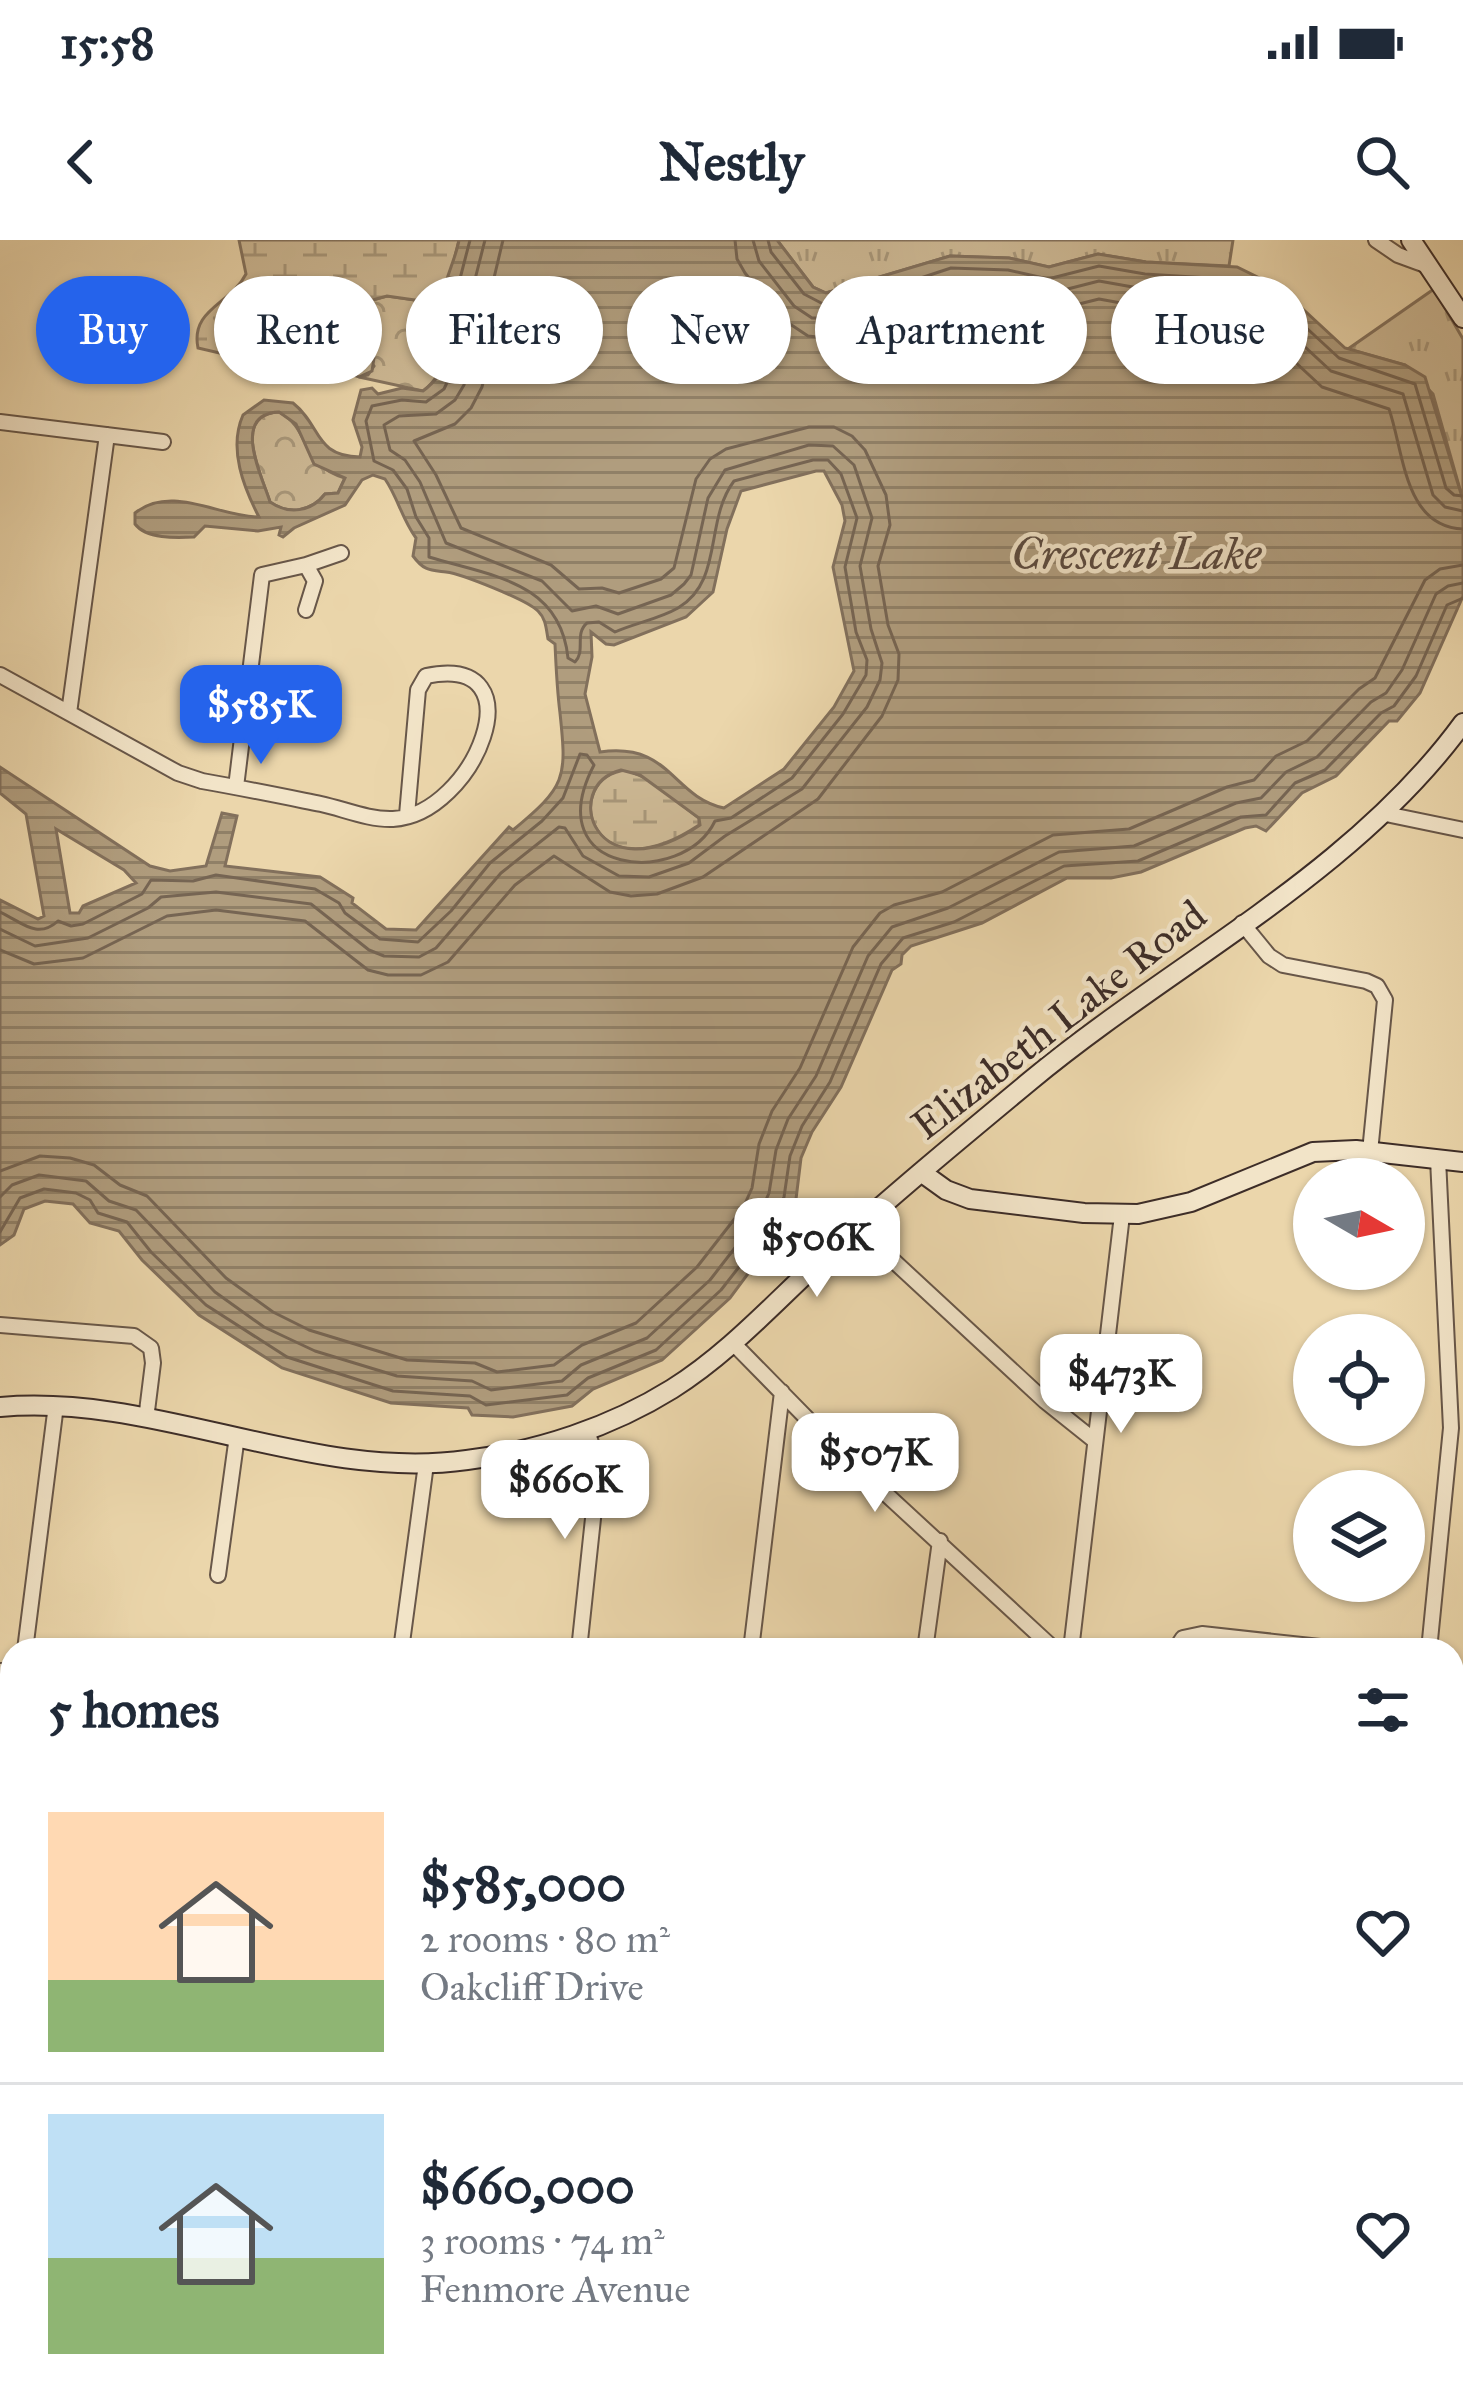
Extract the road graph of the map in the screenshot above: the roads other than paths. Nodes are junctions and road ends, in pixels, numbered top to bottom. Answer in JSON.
{"nodes":[{"id":1,"x":1376,"y":240,"type":"edge"},
{"id":2,"x":1411,"y":240,"type":"edge"},
{"id":3,"x":1428,"y":266,"type":"junction"},
{"id":4,"x":1463,"y":318,"type":"edge"},
{"id":5,"x":0,"y":422,"type":"edge"},
{"id":6,"x":107,"y":435,"type":"junction"},
{"id":7,"x":163,"y":442,"type":"dead end"},
{"id":8,"x":341,"y":553,"type":"dead end"},
{"id":9,"x":306,"y":565,"type":"junction"},
{"id":10,"x":306,"y":610,"type":"dead end"},
{"id":11,"x":0,"y":675,"type":"edge"},
{"id":12,"x":70,"y":713,"type":"junction"},
{"id":13,"x":1463,"y":723,"type":"edge"},
{"id":14,"x":236,"y":787,"type":"junction"},
{"id":15,"x":1381,"y":813,"type":"junction"},
{"id":16,"x":407,"y":815,"type":"junction"},
{"id":17,"x":1463,"y":830,"type":"edge"},
{"id":18,"x":1243,"y":923,"type":"junction"},
{"id":19,"x":1370,"y":1152,"type":"junction"},
{"id":20,"x":1438,"y":1159,"type":"junction"},
{"id":21,"x":1463,"y":1162,"type":"edge"},
{"id":22,"x":921,"y":1172,"type":"junction"},
{"id":23,"x":1122,"y":1215,"type":"junction"},
{"id":24,"x":857,"y":1228,"type":"junction"},
{"id":25,"x":0,"y":1324,"type":"edge"},
{"id":26,"x":732,"y":1342,"type":"junction"},
{"id":27,"x":782,"y":1393,"type":"junction"},
{"id":28,"x":56,"y":1406,"type":"junction"},
{"id":29,"x":0,"y":1407,"type":"edge"},
{"id":30,"x":146,"y":1419,"type":"junction"},
{"id":31,"x":587,"y":1430,"type":"junction"},
{"id":32,"x":238,"y":1436,"type":"junction"},
{"id":33,"x":1095,"y":1441,"type":"junction"},
{"id":34,"x":1457,"y":1462,"type":"edge"},
{"id":35,"x":426,"y":1464,"type":"junction"},
{"id":36,"x":940,"y":1541,"type":"junction"},
{"id":37,"x":218,"y":1575,"type":"dead end"},
{"id":38,"x":27,"y":1638,"type":"edge"},
{"id":39,"x":403,"y":1638,"type":"edge"},
{"id":40,"x":580,"y":1638,"type":"edge"},
{"id":41,"x":752,"y":1638,"type":"edge"},
{"id":42,"x":927,"y":1638,"type":"edge"},
{"id":43,"x":1042,"y":1638,"type":"edge"},
{"id":44,"x":1072,"y":1638,"type":"edge"},
{"id":45,"x":1184,"y":1638,"type":"edge"},
{"id":46,"x":1238,"y":1638,"type":"edge"},
{"id":47,"x":1431,"y":1638,"type":"edge"}],
"edges":[{"from":1,"to":3,"type":"street"},
{"from":2,"to":3,"type":"street"},
{"from":3,"to":4,"type":"street"},
{"from":5,"to":6,"type":"street"},
{"from":6,"to":7,"type":"street"},
{"from":6,"to":12,"type":"street"},
{"from":8,"to":9,"type":"street"},
{"from":9,"to":10,"type":"street"},
{"from":9,"to":14,"type":"street"},
{"from":11,"to":12,"type":"street"},
{"from":12,"to":14,"type":"street"},
{"from":13,"to":15,"type":"street","name":"Elizabeth Lake Road"},
{"from":14,"to":16,"type":"street"},
{"from":15,"to":17,"type":"street"},
{"from":15,"to":18,"type":"street","name":"Elizabeth Lake Road"},
{"from":16,"to":16,"type":"street"},
{"from":18,"to":19,"type":"street"},
{"from":18,"to":22,"type":"street","name":"Elizabeth Lake Road"},
{"from":19,"to":20,"type":"street"},
{"from":19,"to":23,"type":"street"},
{"from":20,"to":21,"type":"street"},
{"from":20,"to":34,"type":"street"},
{"from":22,"to":23,"type":"street"},
{"from":22,"to":24,"type":"street","name":"Elizabeth Lake Road"},
{"from":23,"to":33,"type":"street"},
{"from":24,"to":26,"type":"street","name":"Elizabeth Lake Road"},
{"from":24,"to":33,"type":"street"},
{"from":25,"to":30,"type":"street"},
{"from":26,"to":27,"type":"street"},
{"from":26,"to":31,"type":"street","name":"Elizabeth Lake Road"},
{"from":27,"to":36,"type":"street"},
{"from":27,"to":41,"type":"street"},
{"from":28,"to":29,"type":"street","name":"Elizabeth Lake Road"},
{"from":28,"to":30,"type":"street","name":"Elizabeth Lake Road"},
{"from":28,"to":38,"type":"street"},
{"from":30,"to":32,"type":"street","name":"Elizabeth Lake Road"},
{"from":31,"to":35,"type":"street","name":"Elizabeth Lake Road"},
{"from":31,"to":40,"type":"street"},
{"from":32,"to":35,"type":"street","name":"Elizabeth Lake Road"},
{"from":32,"to":37,"type":"street"},
{"from":33,"to":44,"type":"street"},
{"from":34,"to":47,"type":"street"},
{"from":35,"to":39,"type":"street"},
{"from":36,"to":42,"type":"street"},
{"from":36,"to":43,"type":"street"},
{"from":45,"to":46,"type":"street"}]}
